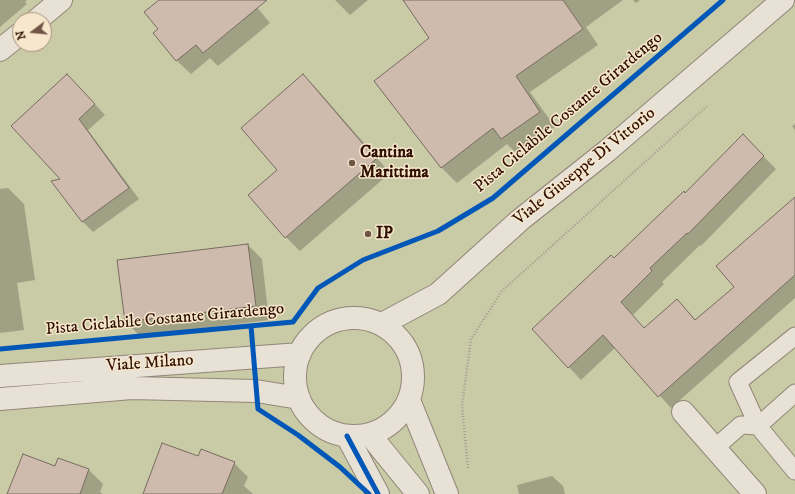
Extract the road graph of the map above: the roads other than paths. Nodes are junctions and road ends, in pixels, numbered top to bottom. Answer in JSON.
{"nodes":[{"id":1,"x":61,"y":0,"type":"edge"},
{"id":2,"x":783,"y":0,"type":"edge"},
{"id":3,"x":47,"y":12,"type":"edge"},
{"id":4,"x":12,"y":40,"type":"edge"},
{"id":5,"x":0,"y":50,"type":"edge"},
{"id":6,"x":382,"y":324,"type":"junction"},
{"id":7,"x":795,"y":336,"type":"edge"},
{"id":8,"x":300,"y":354,"type":"junction"},
{"id":9,"x":0,"y":376,"type":"edge"},
{"id":10,"x":795,"y":392,"type":"edge"},
{"id":11,"x":299,"y":398,"type":"junction"},
{"id":12,"x":0,"y":399,"type":"edge"},
{"id":13,"x":410,"y":400,"type":"junction"},
{"id":14,"x":684,"y":412,"type":"dead end"},
{"id":15,"x":758,"y":426,"type":"junction"},
{"id":16,"x":370,"y":435,"type":"junction"},
{"id":17,"x":347,"y":436,"type":"junction"},
{"id":18,"x":716,"y":448,"type":"junction"},
{"id":19,"x":795,"y":471,"type":"edge"},
{"id":20,"x":378,"y":494,"type":"edge"},
{"id":21,"x":418,"y":494,"type":"edge"},
{"id":22,"x":447,"y":494,"type":"edge"},
{"id":23,"x":755,"y":494,"type":"edge"}],
"edges":[{"from":1,"to":3,"type":"street"},
{"from":2,"to":6,"type":"street","name":"Viale Giuseppe Di Vittorio"},
{"from":4,"to":5,"type":"street"},
{"from":6,"to":8,"type":"street"},
{"from":6,"to":13,"type":"street"},
{"from":7,"to":15,"type":"lane"},
{"from":8,"to":9,"type":"street","name":"Viale Milano"},
{"from":8,"to":11,"type":"street"},
{"from":10,"to":15,"type":"lane"},
{"from":11,"to":12,"type":"street","name":"Viale Milano"},
{"from":11,"to":17,"type":"street"},
{"from":13,"to":16,"type":"street"},
{"from":13,"to":22,"type":"street"},
{"from":14,"to":18,"type":"street"},
{"from":15,"to":18,"type":"lane"},
{"from":15,"to":19,"type":"lane"},
{"from":16,"to":17,"type":"street"},
{"from":16,"to":21,"type":"street"},
{"from":17,"to":20,"type":"street"},
{"from":18,"to":23,"type":"street"}]}
